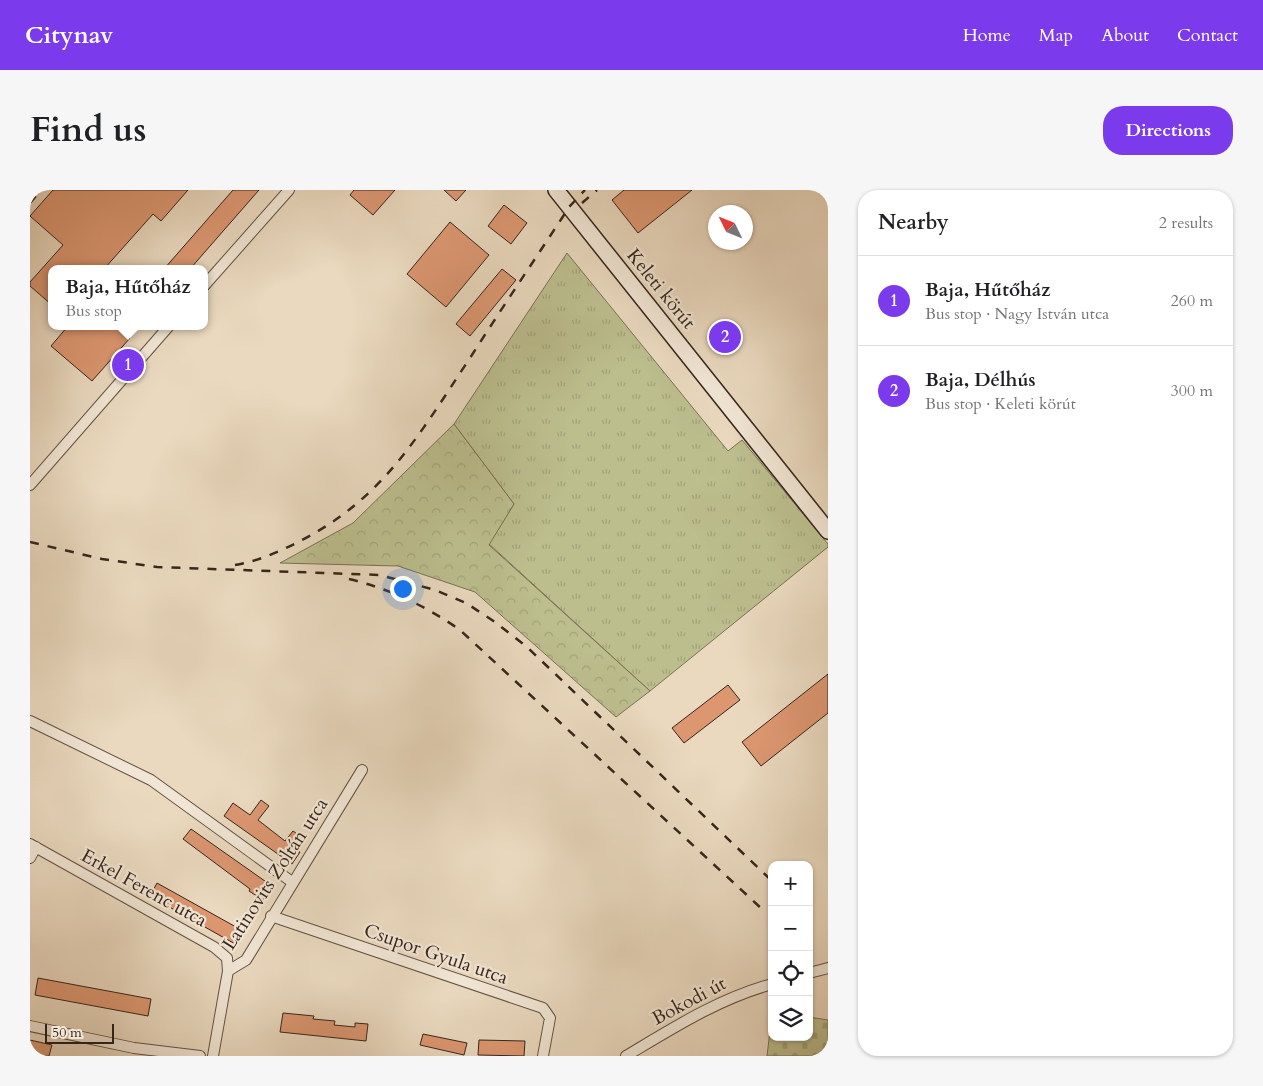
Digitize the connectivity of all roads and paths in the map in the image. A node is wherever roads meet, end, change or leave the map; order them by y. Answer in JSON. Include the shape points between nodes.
{"nodes":[{"id":1,"x":289,"y":190,"type":"edge"},
{"id":2,"x":556,"y":190,"type":"edge"},
{"id":3,"x":208,"y":281,"type":"edge"},
{"id":4,"x":166,"y":330,"type":"edge"},
{"id":5,"x":30,"y":485,"type":"edge"},
{"id":6,"x":828,"y":531,"type":"edge"},
{"id":7,"x":30,"y":721,"type":"edge"},
{"id":8,"x":362,"y":770,"type":"dead end"},
{"id":9,"x":33,"y":846,"type":"edge"},
{"id":10,"x":30,"y":858,"type":"edge"},
{"id":11,"x":292,"y":882,"type":"junction"},
{"id":12,"x":271,"y":916,"type":"junction"},
{"id":13,"x":828,"y":968,"type":"edge"},
{"id":14,"x":228,"y":971,"type":"junction"},
{"id":15,"x":813,"y":972,"type":"edge"},
{"id":16,"x":768,"y":985,"type":"edge"},
{"id":17,"x":30,"y":1026,"type":"edge"},
{"id":18,"x":133,"y":1052,"type":"edge"},
{"id":19,"x":200,"y":1056,"type":"edge"},
{"id":20,"x":214,"y":1056,"type":"edge"},
{"id":21,"x":544,"y":1056,"type":"edge"},
{"id":22,"x":626,"y":1056,"type":"edge"}],
"edges":[{"from":1,"to":3,"type":"street"},
{"from":2,"to":6,"type":"main road","name":"Keleti körút"},
{"from":4,"to":5,"type":"street"},
{"from":7,"to":11,"type":"street","via":[[151,780]]},
{"from":8,"to":11,"type":"street","name":"Latinovits Zoltán utca"},
{"from":9,"to":10,"type":"street"},
{"from":9,"to":14,"type":"street","name":"Erkel Ferenc utca","via":[[214,947],[227,958]]},
{"from":11,"to":12,"type":"street","name":"Latinovits Zoltán utca"},
{"from":12,"to":14,"type":"street","name":"Latinovits Zoltán utca","via":[[246,960]]},
{"from":12,"to":21,"type":"street","name":"Csupor Gyula utca","via":[[543,1008],[550,1018]]},
{"from":13,"to":15,"type":"street"},
{"from":14,"to":20,"type":"street","name":"Latinovits Zoltán utca"},
{"from":16,"to":22,"type":"street","name":"Bokodi út","via":[[701,1011]]},
{"from":17,"to":18,"type":"street"},
{"from":18,"to":19,"type":"street"}]}
